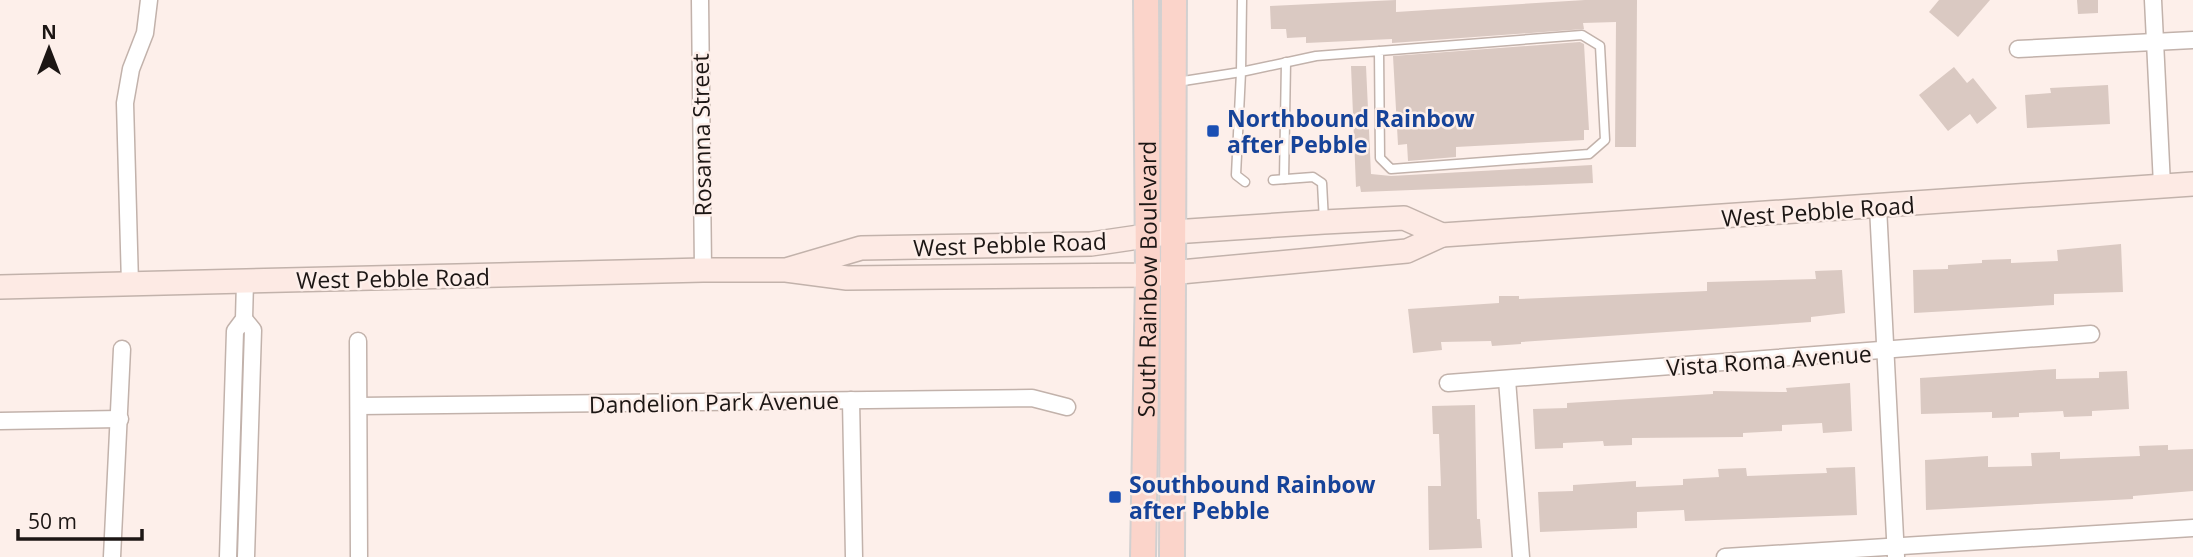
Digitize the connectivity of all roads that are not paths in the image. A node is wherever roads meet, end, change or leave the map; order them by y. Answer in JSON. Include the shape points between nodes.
{"nodes":[{"id":1,"x":149,"y":0,"type":"edge"},
{"id":2,"x":700,"y":0,"type":"edge"},
{"id":3,"x":1146,"y":0,"type":"edge"},
{"id":4,"x":1174,"y":0,"type":"edge"},
{"id":5,"x":1242,"y":0,"type":"edge"},
{"id":6,"x":2153,"y":0,"type":"edge"},
{"id":7,"x":2193,"y":40,"type":"edge"},
{"id":8,"x":2153,"y":43,"type":"junction"},
{"id":9,"x":2018,"y":49,"type":"dead end"},
{"id":10,"x":1379,"y":51,"type":"junction"},
{"id":11,"x":1286,"y":62,"type":"junction"},
{"id":12,"x":1241,"y":72,"type":"junction"},
{"id":13,"x":1173,"y":83,"type":"junction"},
{"id":14,"x":1285,"y":121,"type":"junction"},
{"id":15,"x":1274,"y":122,"type":"dead end"},
{"id":16,"x":1274,"y":148,"type":"dead end"},
{"id":17,"x":1285,"y":148,"type":"junction"},
{"id":18,"x":1284,"y":179,"type":"junction"},
{"id":19,"x":1273,"y":180,"type":"dead end"},
{"id":20,"x":1245,"y":181,"type":"dead end"},
{"id":21,"x":2162,"y":184,"type":"junction"},
{"id":22,"x":2193,"y":184,"type":"edge"},
{"id":23,"x":1878,"y":207,"type":"junction"},
{"id":24,"x":1324,"y":222,"type":"junction"},
{"id":25,"x":1173,"y":232,"type":"junction"},
{"id":26,"x":1442,"y":235,"type":"junction"},
{"id":27,"x":1147,"y":237,"type":"junction"},
{"id":28,"x":702,"y":270,"type":"junction"},
{"id":29,"x":786,"y":270,"type":"junction"},
{"id":30,"x":1173,"y":274,"type":"junction"},
{"id":31,"x":1147,"y":275,"type":"junction"},
{"id":32,"x":245,"y":281,"type":"junction"},
{"id":33,"x":130,"y":284,"type":"junction"},
{"id":34,"x":0,"y":287,"type":"edge"},
{"id":35,"x":244,"y":319,"type":"junction"},
{"id":36,"x":2091,"y":334,"type":"dead end"},
{"id":37,"x":358,"y":341,"type":"dead end"},
{"id":38,"x":122,"y":349,"type":"dead end"},
{"id":39,"x":1887,"y":351,"type":"junction"},
{"id":40,"x":1507,"y":380,"type":"junction"},
{"id":41,"x":1448,"y":383,"type":"dead end"},
{"id":42,"x":851,"y":400,"type":"junction"},
{"id":43,"x":359,"y":406,"type":"junction"},
{"id":44,"x":1067,"y":407,"type":"dead end"},
{"id":45,"x":120,"y":419,"type":"junction"},
{"id":46,"x":0,"y":421,"type":"edge"},
{"id":47,"x":2193,"y":528,"type":"edge"},
{"id":48,"x":1896,"y":552,"type":"edge"},
{"id":49,"x":112,"y":557,"type":"edge"},
{"id":50,"x":228,"y":557,"type":"edge"},
{"id":51,"x":246,"y":557,"type":"edge"},
{"id":52,"x":359,"y":557,"type":"edge"},
{"id":53,"x":854,"y":557,"type":"edge"},
{"id":54,"x":1143,"y":557,"type":"edge"},
{"id":55,"x":1172,"y":557,"type":"edge"},
{"id":56,"x":1521,"y":557,"type":"edge"},
{"id":57,"x":1725,"y":557,"type":"edge"}],
"edges":[{"from":1,"to":33,"type":"street","via":[[145,33],[131,69],[125,103]]},
{"from":2,"to":28,"type":"street","name":"Rosanna Street"},
{"from":3,"to":27,"type":"main road","name":"South Rainbow Boulevard"},
{"from":4,"to":13,"type":"main road","name":"South Rainbow Boulevard"},
{"from":5,"to":12,"type":"lane"},
{"from":6,"to":8,"type":"street"},
{"from":7,"to":8,"type":"street"},
{"from":8,"to":9,"type":"street"},
{"from":8,"to":21,"type":"street"},
{"from":10,"to":10,"type":"lane","via":[[1582,35],[1600,46],[1605,139],[1590,154],[1391,169],[1380,158]]},
{"from":10,"to":11,"type":"lane"},
{"from":11,"to":12,"type":"lane"},
{"from":11,"to":14,"type":"lane"},
{"from":12,"to":13,"type":"lane"},
{"from":12,"to":20,"type":"lane","via":[[1241,149],[1236,175]]},
{"from":13,"to":25,"type":"main road","name":"South Rainbow Boulevard"},
{"from":14,"to":15,"type":"lane"},
{"from":14,"to":17,"type":"lane"},
{"from":16,"to":17,"type":"lane"},
{"from":17,"to":18,"type":"lane"},
{"from":18,"to":19,"type":"lane"},
{"from":18,"to":24,"type":"lane","via":[[1313,177],[1322,183]]},
{"from":21,"to":22,"type":"street","name":"West Pebble Road"},
{"from":21,"to":23,"type":"street","name":"West Pebble Road"},
{"from":23,"to":26,"type":"street","name":"West Pebble Road"},
{"from":23,"to":39,"type":"street"},
{"from":24,"to":25,"type":"street","name":"West Pebble Road"},
{"from":24,"to":26,"type":"street","name":"West Pebble Road","via":[[1404,218]]},
{"from":25,"to":27,"type":"street","name":"West Pebble Road"},
{"from":25,"to":30,"type":"main road","name":"South Rainbow Boulevard"},
{"from":26,"to":30,"type":"street","name":"West Pebble Road","via":[[1407,251]]},
{"from":27,"to":29,"type":"street","name":"West Pebble Road","via":[[1091,244],[861,248]]},
{"from":27,"to":31,"type":"main road","name":"South Rainbow Boulevard"},
{"from":28,"to":29,"type":"street","name":"West Pebble Road"},
{"from":28,"to":32,"type":"street","name":"West Pebble Road"},
{"from":29,"to":31,"type":"street","name":"West Pebble Road","via":[[847,278]]},
{"from":30,"to":31,"type":"street","name":"West Pebble Road"},
{"from":30,"to":55,"type":"main road","name":"South Rainbow Boulevard"},
{"from":31,"to":54,"type":"main road","name":"South Rainbow Boulevard"},
{"from":32,"to":33,"type":"street","name":"West Pebble Road"},
{"from":32,"to":35,"type":"street"},
{"from":33,"to":34,"type":"street","name":"West Pebble Road"},
{"from":35,"to":50,"type":"street","via":[[235,331]]},
{"from":35,"to":51,"type":"street","via":[[253,330]]},
{"from":36,"to":39,"type":"street","name":"Vista Roma Avenue"},
{"from":37,"to":43,"type":"street"},
{"from":38,"to":45,"type":"street"},
{"from":39,"to":40,"type":"street","name":"Vista Roma Avenue"},
{"from":39,"to":48,"type":"street"},
{"from":40,"to":41,"type":"street","name":"Vista Roma Avenue"},
{"from":40,"to":56,"type":"street"},
{"from":42,"to":43,"type":"street","name":"Dandelion Park Avenue"},
{"from":42,"to":44,"type":"street","name":"Dandelion Park Avenue","via":[[1032,398]]},
{"from":42,"to":53,"type":"street"},
{"from":43,"to":52,"type":"street"},
{"from":45,"to":46,"type":"street"},
{"from":45,"to":49,"type":"street"},
{"from":47,"to":48,"type":"street"},
{"from":48,"to":57,"type":"street"}]}
